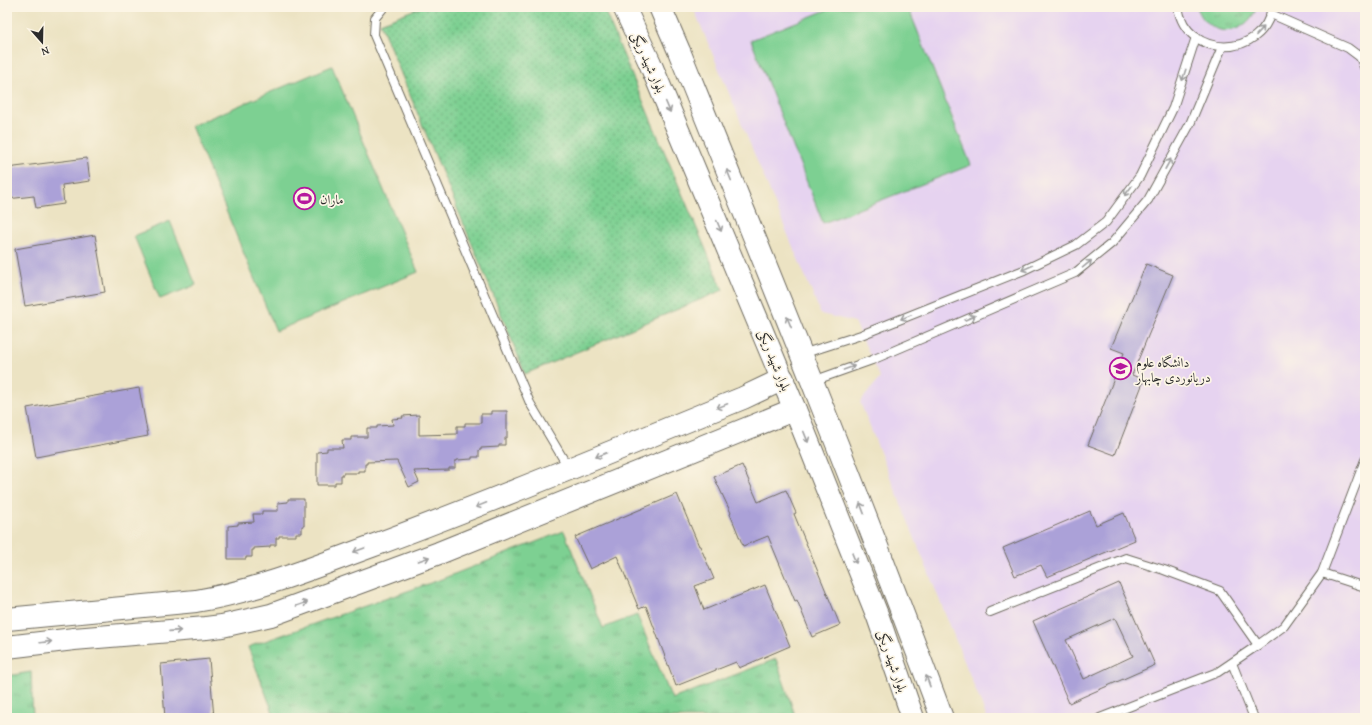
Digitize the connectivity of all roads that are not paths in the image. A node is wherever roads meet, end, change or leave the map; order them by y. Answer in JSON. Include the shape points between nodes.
{"nodes":[{"id":1,"x":384,"y":7,"type":"edge"},
{"id":2,"x":624,"y":7,"type":"edge"},
{"id":3,"x":660,"y":7,"type":"edge"},
{"id":4,"x":1178,"y":7,"type":"edge"},
{"id":5,"x":1271,"y":11,"type":"edge"},
{"id":6,"x":1196,"y":38,"type":"junction"},
{"id":7,"x":1222,"y":47,"type":"junction"},
{"id":8,"x":1363,"y":54,"type":"edge"},
{"id":9,"x":1365,"y":69,"type":"edge"},
{"id":10,"x":802,"y":354,"type":"junction"},
{"id":11,"x":783,"y":379,"type":"junction"},
{"id":12,"x":813,"y":381,"type":"junction"},
{"id":13,"x":743,"y":398,"type":"junction"},
{"id":14,"x":795,"y":410,"type":"junction"},
{"id":15,"x":754,"y":425,"type":"junction"},
{"id":16,"x":1365,"y":460,"type":"edge"},
{"id":17,"x":569,"y":468,"type":"junction"},
{"id":18,"x":1322,"y":573,"type":"junction"},
{"id":19,"x":262,"y":586,"type":"junction"},
{"id":20,"x":1365,"y":587,"type":"edge"},
{"id":21,"x":990,"y":612,"type":"dead end"},
{"id":22,"x":271,"y":615,"type":"junction"},
{"id":23,"x":7,"y":619,"type":"edge"},
{"id":24,"x":1258,"y":645,"type":"junction"},
{"id":25,"x":7,"y":647,"type":"edge"},
{"id":26,"x":1232,"y":663,"type":"junction"},
{"id":27,"x":913,"y":718,"type":"edge"},
{"id":28,"x":942,"y":718,"type":"edge"},
{"id":29,"x":1100,"y":718,"type":"edge"},
{"id":30,"x":1254,"y":718,"type":"edge"}],
"edges":[{"from":1,"to":17,"type":"lane","via":[[375,18],[374,35],[530,403]]},
{"from":2,"to":11,"type":"main road","name":"بلوار شهید ریگی","one_way":true,"via":[[650,62]]},
{"from":10,"to":3,"type":"main road","name":"بلوار شهید ریگی","one_way":true},
{"from":4,"to":6,"type":"lane","via":[[1186,27]]},
{"from":7,"to":5,"type":"lane","one_way":true,"via":[[1238,46],[1252,39],[1263,28]]},
{"from":5,"to":8,"type":"lane"},
{"from":6,"to":7,"type":"lane"},
{"from":6,"to":10,"type":"lane","one_way":true,"via":[[1172,108],[1140,176],[1106,222],[1076,245],[1024,270],[861,335]]},
{"from":12,"to":7,"type":"lane","one_way":true,"via":[[872,360],[1081,269],[1112,242],[1148,200],[1190,124]]},
{"from":8,"to":9,"type":"lane"},
{"from":10,"to":12,"type":"main road","name":"بلوار شهید ریگی"},
{"from":11,"to":13,"type":"main road"},
{"from":11,"to":14,"type":"main road","name":"بلوار شهید ریگی"},
{"from":28,"to":12,"type":"main road","name":"بلوار شهید ریگی","one_way":true},
{"from":13,"to":15,"type":"main road"},
{"from":13,"to":17,"type":"main road","one_way":true},
{"from":14,"to":15,"type":"main road"},
{"from":14,"to":27,"type":"main road","name":"بلوار شهید ریگی","one_way":true,"via":[[878,617]]},
{"from":22,"to":15,"type":"main road","one_way":true,"via":[[439,553]]},
{"from":16,"to":18,"type":"lane"},
{"from":17,"to":19,"type":"main road","one_way":true,"via":[[450,517]]},
{"from":18,"to":20,"type":"lane"},
{"from":18,"to":24,"type":"lane","via":[[1284,626]]},
{"from":19,"to":22,"type":"main road"},
{"from":19,"to":23,"type":"main road","via":[[224,597],[196,601]]},
{"from":21,"to":24,"type":"lane","via":[[1126,558],[1220,591]]},
{"from":25,"to":22,"type":"main road","one_way":true,"via":[[206,628]]},
{"from":24,"to":26,"type":"lane"},
{"from":26,"to":29,"type":"lane","via":[[1218,672]]},
{"from":26,"to":30,"type":"lane"}]}
